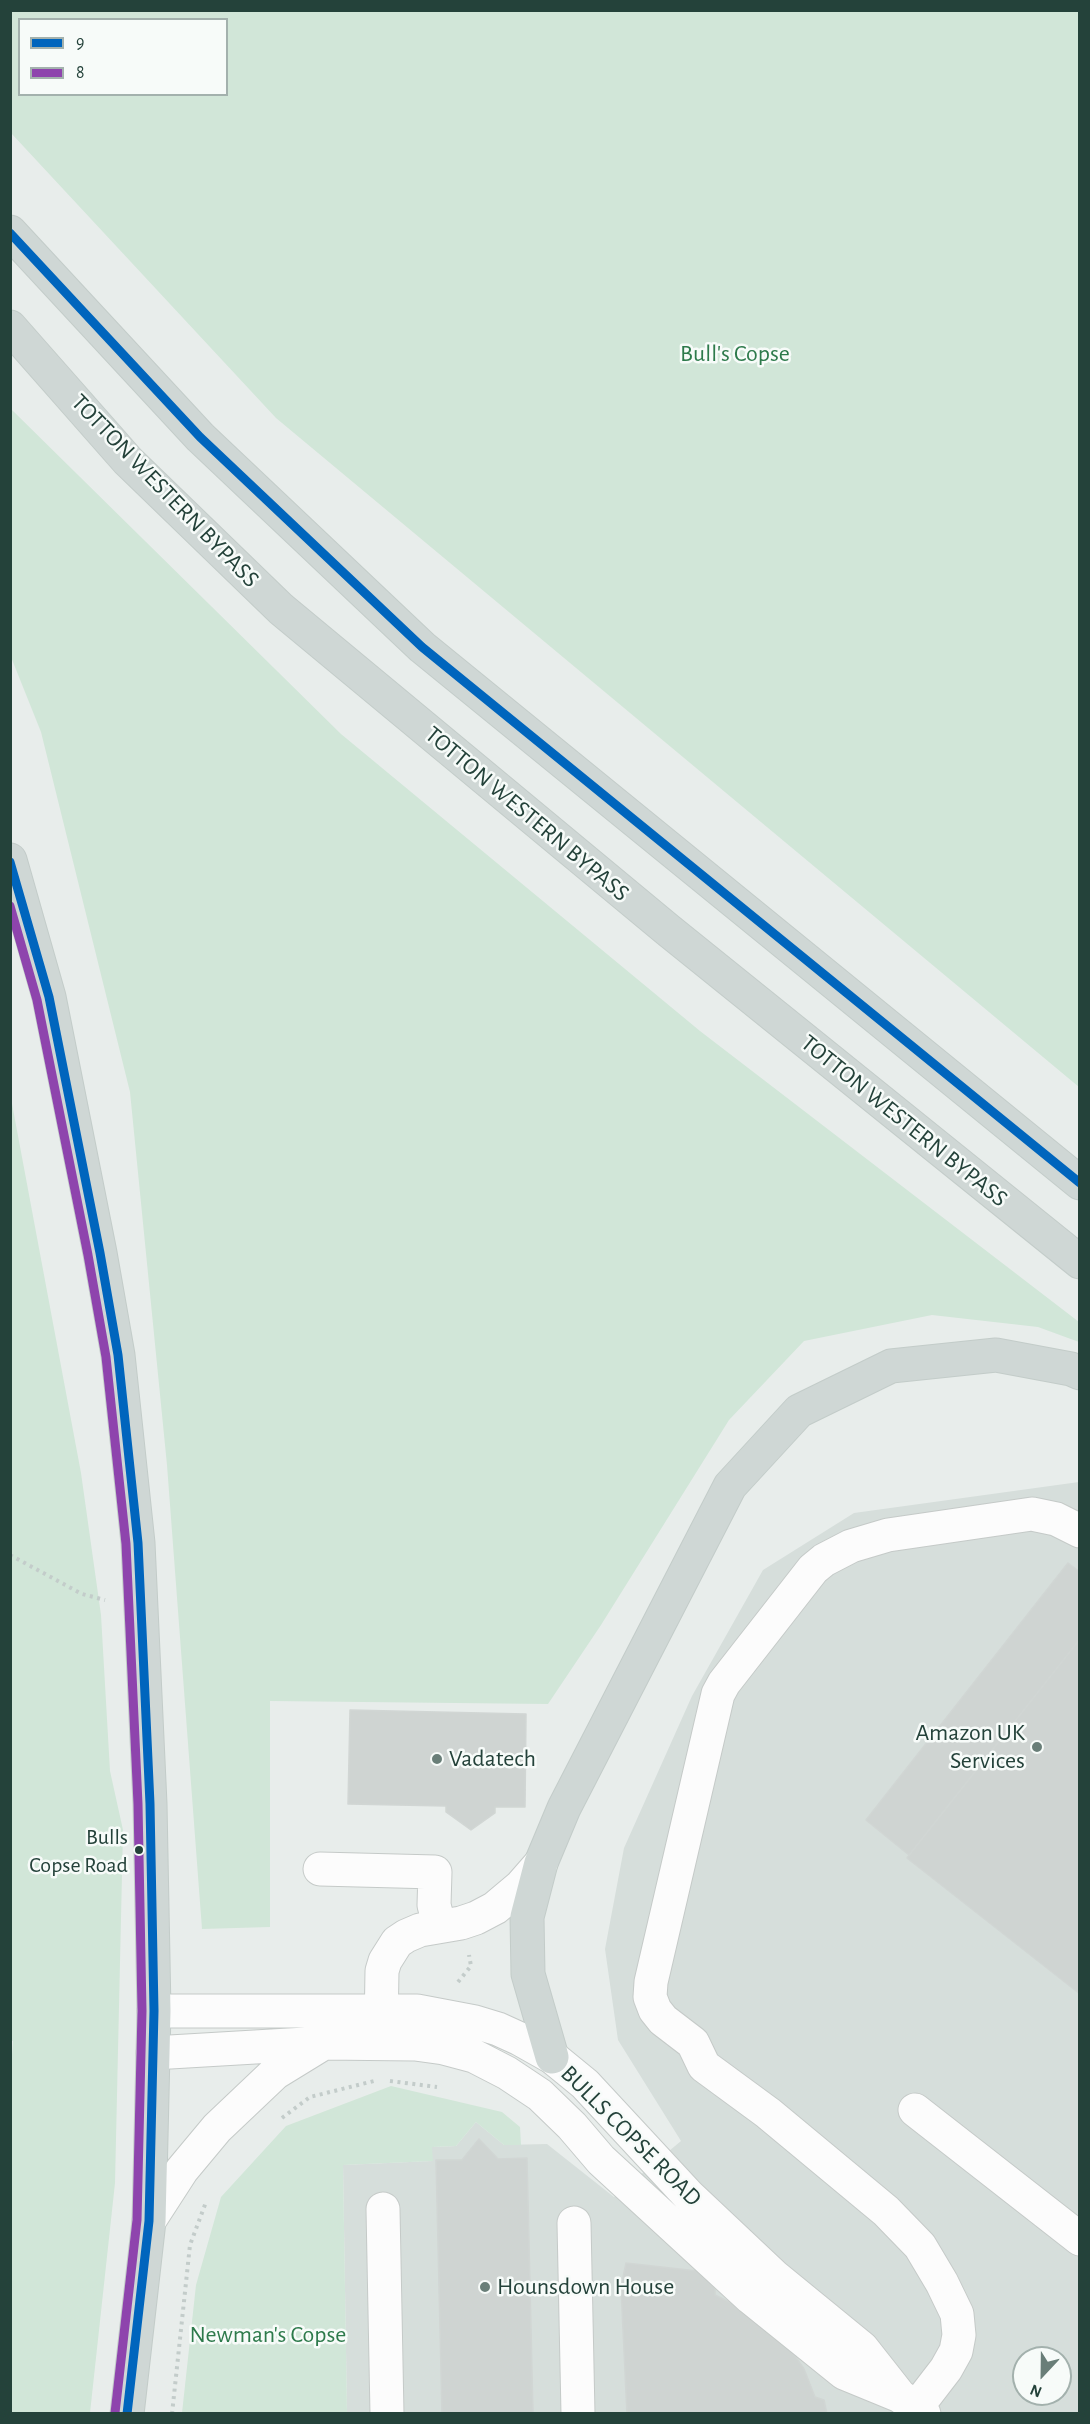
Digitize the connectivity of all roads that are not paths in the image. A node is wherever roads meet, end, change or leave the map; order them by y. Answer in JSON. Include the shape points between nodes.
{"nodes":[{"id":1,"x":10,"y":232,"type":"edge"},
{"id":2,"x":10,"y":327,"type":"edge"},
{"id":3,"x":10,"y":860,"type":"edge"},
{"id":4,"x":1080,"y":1183,"type":"edge"},
{"id":5,"x":1080,"y":1262,"type":"edge"},
{"id":6,"x":1080,"y":1373,"type":"edge"},
{"id":7,"x":1080,"y":1531,"type":"edge"},
{"id":8,"x":541,"y":1863,"type":"junction"},
{"id":9,"x":320,"y":1869,"type":"dead end"},
{"id":10,"x":439,"y":1925,"type":"junction"},
{"id":11,"x":381,"y":2010,"type":"junction"},
{"id":12,"x":154,"y":2011,"type":"junction"},
{"id":13,"x":323,"y":2043,"type":"junction"},
{"id":14,"x":381,"y":2044,"type":"junction"},
{"id":15,"x":153,"y":2053,"type":"junction"},
{"id":16,"x":552,"y":2057,"type":"junction"},
{"id":17,"x":915,"y":2110,"type":"dead end"},
{"id":18,"x":383,"y":2209,"type":"dead end"},
{"id":19,"x":149,"y":2221,"type":"junction"},
{"id":20,"x":574,"y":2223,"type":"dead end"},
{"id":21,"x":1080,"y":2239,"type":"edge"},
{"id":22,"x":913,"y":2406,"type":"edge"},
{"id":23,"x":128,"y":2414,"type":"edge"},
{"id":24,"x":387,"y":2414,"type":"edge"},
{"id":25,"x":578,"y":2414,"type":"edge"}],
"edges":[{"from":1,"to":4,"type":"main road","via":[[200,437],[422,647]]},
{"from":2,"to":5,"type":"main road","name":"TOTTON WESTERN BYPASS","via":[[128,461],[281,609],[668,930]]},
{"from":3,"to":12,"type":"main road","via":[[49,997],[118,1355],[138,1543],[150,1804]]},
{"from":6,"to":8,"type":"main road","via":[[996,1355],[891,1366],[799,1411],[730,1486],[570,1798]]},
{"from":7,"to":22,"type":"street","via":[[1056,1519],[1032,1514],[888,1535],[851,1546],[813,1569],[718,1694],[651,1982],[654,2010],[693,2043],[704,2066],[768,2113],[886,2211],[920,2246],[957,2314],[959,2335],[946,2369]]},
{"from":8,"to":10,"type":"street","via":[[495,1908],[476,1918]]},
{"from":8,"to":16,"type":"main road","via":[[527,1917],[528,1974]]},
{"from":9,"to":10,"type":"street","via":[[435,1872],[434,1905]]},
{"from":10,"to":11,"type":"street","via":[[406,1936],[390,1952],[382,1971]]},
{"from":11,"to":12,"type":"street","name":"BULLS COPSE ROAD"},
{"from":11,"to":14,"type":"street"},
{"from":11,"to":16,"type":"street","name":"BULLS COPSE ROAD","via":[[417,2011],[475,2022],[498,2029]]},
{"from":12,"to":15,"type":"main road"},
{"from":13,"to":14,"type":"street","name":"BULLS COPSE ROAD"},
{"from":13,"to":15,"type":"street","name":"BULLS COPSE ROAD"},
{"from":13,"to":19,"type":"street","via":[[275,2073],[217,2128],[182,2170]]},
{"from":14,"to":22,"type":"street","name":"BULLS COPSE ROAD","via":[[415,2044],[474,2056],[540,2095],[602,2160],[751,2298],[844,2373]]},
{"from":15,"to":19,"type":"main road"},
{"from":16,"to":22,"type":"street","name":"BULLS COPSE ROAD","via":[[585,2084],[688,2195],[757,2260],[862,2348]]},
{"from":17,"to":21,"type":"street"},
{"from":18,"to":24,"type":"street"},
{"from":19,"to":23,"type":"main road"},
{"from":20,"to":25,"type":"street"}]}
